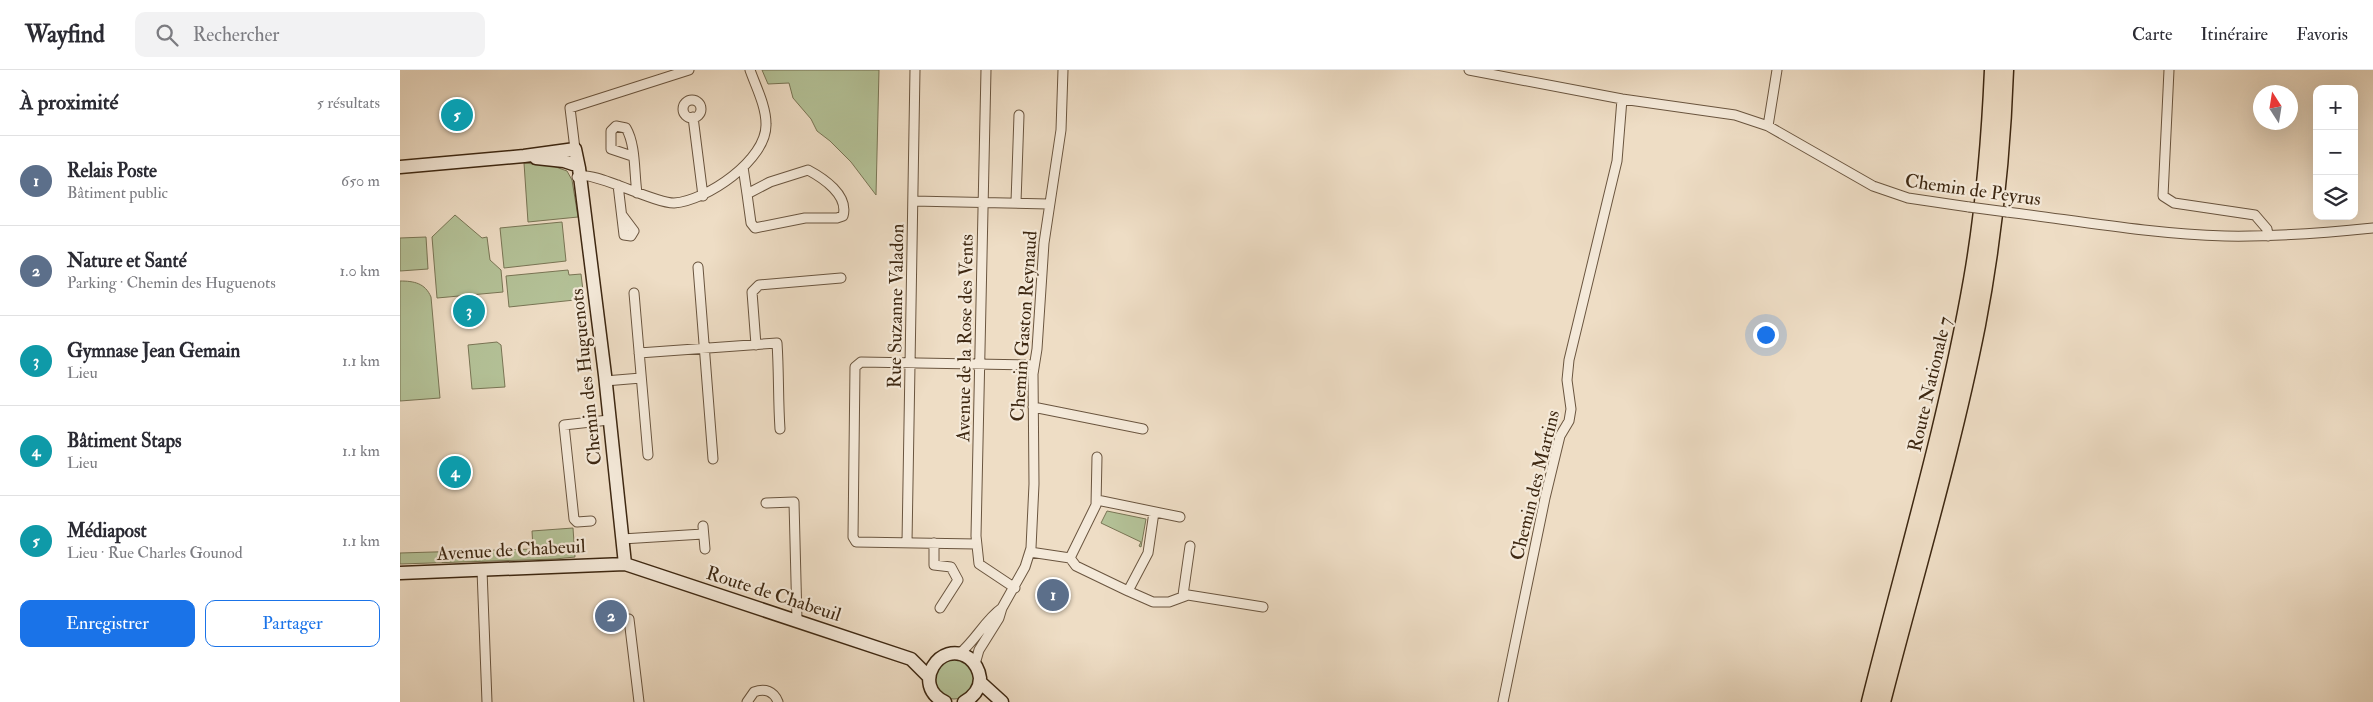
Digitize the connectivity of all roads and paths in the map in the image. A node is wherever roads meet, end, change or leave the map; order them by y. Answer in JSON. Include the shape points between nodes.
{"nodes":[{"id":1,"x":689,"y":70,"type":"edge"},
{"id":2,"x":750,"y":70,"type":"edge"},
{"id":3,"x":915,"y":70,"type":"edge"},
{"id":4,"x":986,"y":70,"type":"edge"},
{"id":5,"x":1063,"y":70,"type":"edge"},
{"id":6,"x":1469,"y":70,"type":"edge"},
{"id":7,"x":1777,"y":70,"type":"edge"},
{"id":8,"x":1992,"y":70,"type":"edge"},
{"id":9,"x":2005,"y":70,"type":"edge"},
{"id":10,"x":2169,"y":70,"type":"edge"},
{"id":11,"x":1622,"y":99,"type":"junction"},
{"id":12,"x":1019,"y":114,"type":"dead end"},
{"id":13,"x":693,"y":117,"type":"dead end"},
{"id":14,"x":1768,"y":126,"type":"junction"},
{"id":15,"x":632,"y":156,"type":"dead end"},
{"id":16,"x":575,"y":166,"type":"junction"},
{"id":17,"x":400,"y":167,"type":"edge"},
{"id":18,"x":743,"y":167,"type":"junction"},
{"id":19,"x":618,"y":185,"type":"junction"},
{"id":20,"x":636,"y":193,"type":"junction"},
{"id":21,"x":747,"y":194,"type":"junction"},
{"id":22,"x":703,"y":196,"type":"junction"},
{"id":23,"x":913,"y":201,"type":"junction"},
{"id":24,"x":983,"y":201,"type":"junction"},
{"id":25,"x":1016,"y":202,"type":"junction"},
{"id":26,"x":1048,"y":204,"type":"junction"},
{"id":27,"x":622,"y":215,"type":"dead end"},
{"id":28,"x":2373,"y":228,"type":"edge"},
{"id":29,"x":2268,"y":236,"type":"junction"},
{"id":30,"x":698,"y":267,"type":"dead end"},
{"id":31,"x":840,"y":278,"type":"dead end"},
{"id":32,"x":634,"y":294,"type":"dead end"},
{"id":33,"x":756,"y":345,"type":"junction"},
{"id":34,"x":704,"y":348,"type":"junction"},
{"id":35,"x":639,"y":353,"type":"junction"},
{"id":36,"x":910,"y":363,"type":"junction"},
{"id":37,"x":978,"y":365,"type":"junction"},
{"id":38,"x":1034,"y":365,"type":"junction"},
{"id":39,"x":641,"y":378,"type":"junction"},
{"id":40,"x":605,"y":381,"type":"junction"},
{"id":41,"x":1033,"y":407,"type":"junction"},
{"id":42,"x":609,"y":420,"type":"junction"},
{"id":43,"x":780,"y":429,"type":"dead end"},
{"id":44,"x":1143,"y":429,"type":"dead end"},
{"id":45,"x":648,"y":455,"type":"dead end"},
{"id":46,"x":1097,"y":457,"type":"dead end"},
{"id":47,"x":713,"y":459,"type":"dead end"},
{"id":48,"x":1097,"y":500,"type":"junction"},
{"id":49,"x":766,"y":502,"type":"dead end"},
{"id":50,"x":1154,"y":512,"type":"junction"},
{"id":51,"x":1180,"y":517,"type":"dead end"},
{"id":52,"x":591,"y":521,"type":"dead end"},
{"id":53,"x":622,"y":539,"type":"junction"},
{"id":54,"x":907,"y":542,"type":"junction"},
{"id":55,"x":934,"y":543,"type":"junction"},
{"id":56,"x":976,"y":544,"type":"junction"},
{"id":57,"x":1190,"y":546,"type":"dead end"},
{"id":58,"x":705,"y":549,"type":"dead end"},
{"id":59,"x":1030,"y":552,"type":"junction"},
{"id":60,"x":1070,"y":558,"type":"junction"},
{"id":61,"x":624,"y":564,"type":"junction"},
{"id":62,"x":924,"y":565,"type":"dead end"},
{"id":63,"x":934,"y":565,"type":"junction"},
{"id":64,"x":482,"y":570,"type":"junction"},
{"id":65,"x":400,"y":572,"type":"edge"},
{"id":66,"x":1014,"y":588,"type":"junction"},
{"id":67,"x":1128,"y":591,"type":"junction"},
{"id":68,"x":1183,"y":595,"type":"junction"},
{"id":69,"x":1262,"y":607,"type":"dead end"},
{"id":70,"x":940,"y":608,"type":"dead end"},
{"id":71,"x":1002,"y":608,"type":"junction"},
{"id":72,"x":629,"y":619,"type":"dead end"},
{"id":73,"x":797,"y":620,"type":"junction"},
{"id":74,"x":959,"y":654,"type":"junction"},
{"id":75,"x":911,"y":659,"type":"junction"},
{"id":76,"x":938,"y":660,"type":"junction"},
{"id":77,"x":975,"y":664,"type":"junction"},
{"id":78,"x":929,"y":677,"type":"junction"},
{"id":79,"x":980,"y":682,"type":"junction"},
{"id":80,"x":1884,"y":698,"type":"edge"},
{"id":81,"x":968,"y":699,"type":"edge"},
{"id":82,"x":487,"y":702,"type":"edge"},
{"id":83,"x":639,"y":702,"type":"edge"},
{"id":84,"x":747,"y":702,"type":"edge"},
{"id":85,"x":778,"y":702,"type":"edge"},
{"id":86,"x":945,"y":702,"type":"edge"},
{"id":87,"x":1001,"y":702,"type":"edge"},
{"id":88,"x":1503,"y":702,"type":"edge"},
{"id":89,"x":1870,"y":702,"type":"edge"}],
"edges":[{"from":1,"to":16,"type":"street","name":"Chemin des Huguenots","via":[[570,108]]},
{"from":2,"to":18,"type":"street","via":[[766,125],[759,150]]},
{"from":3,"to":23,"type":"street","name":"Rue Suzanne Valadon"},
{"from":4,"to":24,"type":"street","name":"Avenue de la Rose des Vents"},
{"from":5,"to":26,"type":"street","name":"Chemin Gaston Reynaud","via":[[1061,130]]},
{"from":6,"to":11,"type":"street","name":"Chemin de Peyrus"},
{"from":7,"to":14,"type":"street"},
{"from":8,"to":89,"type":"highway","name":"Route Nationale 7","via":[[1990,133],[1966,315]]},
{"from":9,"to":80,"type":"highway","name":"Route Nationale 7","via":[[1998,185],[1976,326]]},
{"from":10,"to":29,"type":"street","via":[[2162,196],[2174,203],[2255,215],[2267,229]]},
{"from":11,"to":14,"type":"street","name":"Chemin de Peyrus","via":[[1735,114]]},
{"from":11,"to":88,"type":"street","name":"Chemin des Martins","via":[[1617,161],[1569,360],[1567,380],[1571,410],[1560,436],[1545,498]]},
{"from":12,"to":25,"type":"street"},
{"from":13,"to":22,"type":"street"},
{"from":14,"to":29,"type":"street","name":"Chemin de Peyrus","bridge":true,"via":[[1872,186],[1908,198],[2168,232]]},
{"from":15,"to":20,"type":"street"},
{"from":16,"to":17,"type":"main road","via":[[524,156]]},
{"from":16,"to":19,"type":"street","via":[[591,180],[607,180]]},
{"from":16,"to":40,"type":"main road","name":"Chemin des Huguenots"},
{"from":18,"to":21,"type":"street"},
{"from":18,"to":22,"type":"street"},
{"from":19,"to":20,"type":"street"},
{"from":19,"to":27,"type":"street"},
{"from":20,"to":22,"type":"street","via":[[674,202]]},
{"from":21,"to":21,"type":"street","via":[[751,223],[756,228],[805,218],[836,218],[843,216],[845,210],[827,180],[808,170],[770,182]]},
{"from":23,"to":24,"type":"street"},
{"from":23,"to":36,"type":"street","name":"Rue Suzanne Valadon"},
{"from":24,"to":25,"type":"street"},
{"from":24,"to":37,"type":"street","name":"Avenue de la Rose des Vents","via":[[981,358]]},
{"from":25,"to":26,"type":"street"},
{"from":26,"to":38,"type":"street","name":"Chemin Gaston Reynaud"},
{"from":28,"to":29,"type":"street","name":"Chemin de Peyrus"},
{"from":30,"to":34,"type":"street"},
{"from":31,"to":33,"type":"street","via":[[759,285],[752,292]]},
{"from":32,"to":35,"type":"street"},
{"from":33,"to":34,"type":"street"},
{"from":33,"to":43,"type":"street","via":[[777,343]]},
{"from":34,"to":35,"type":"street"},
{"from":34,"to":47,"type":"street"},
{"from":35,"to":39,"type":"street"},
{"from":36,"to":37,"type":"street"},
{"from":36,"to":54,"type":"street","name":"Rue Suzanne Valadon"},
{"from":36,"to":54,"type":"street","via":[[860,362],[855,367],[853,537],[856,542]]},
{"from":37,"to":38,"type":"street"},
{"from":37,"to":56,"type":"street","name":"Avenue de la Rose des Vents"},
{"from":38,"to":41,"type":"street","name":"Chemin Gaston Reynaud"},
{"from":39,"to":40,"type":"street"},
{"from":39,"to":45,"type":"street"},
{"from":40,"to":42,"type":"main road","name":"Chemin des Huguenots"},
{"from":41,"to":44,"type":"street"},
{"from":41,"to":59,"type":"street","name":"Chemin Gaston Reynaud","via":[[1034,484]]},
{"from":42,"to":52,"type":"street","via":[[564,426],[574,519],[577,522]]},
{"from":42,"to":53,"type":"main road","name":"Chemin des Huguenots"},
{"from":46,"to":48,"type":"street"},
{"from":48,"to":50,"type":"street"},
{"from":48,"to":60,"type":"street"},
{"from":49,"to":73,"type":"street","via":[[794,502]]},
{"from":50,"to":51,"type":"street"},
{"from":50,"to":67,"type":"street","via":[[1148,553]]},
{"from":53,"to":58,"type":"street","via":[[703,530]]},
{"from":53,"to":61,"type":"main road","name":"Chemin des Huguenots"},
{"from":54,"to":55,"type":"street"},
{"from":55,"to":56,"type":"street"},
{"from":55,"to":63,"type":"street"},
{"from":56,"to":66,"type":"street","name":"Avenue de la Rose des Vents","via":[[981,567]]},
{"from":57,"to":68,"type":"street"},
{"from":59,"to":60,"type":"street"},
{"from":59,"to":66,"type":"street","name":"Chemin Gaston Reynaud"},
{"from":60,"to":67,"type":"street","via":[[1076,566]]},
{"from":61,"to":64,"type":"main road","name":"Avenue de Chabeuil"},
{"from":61,"to":73,"type":"main road","name":"Route de Chabeuil"},
{"from":62,"to":63,"type":"street"},
{"from":63,"to":70,"type":"street","via":[[951,567],[958,580]]},
{"from":64,"to":65,"type":"main road","name":"Avenue de Chabeuil"},
{"from":64,"to":82,"type":"street"},
{"from":66,"to":71,"type":"street","name":"Chemin Gaston Reynaud"},
{"from":67,"to":68,"type":"street","via":[[1153,602],[1169,602]]},
{"from":68,"to":69,"type":"street"},
{"from":71,"to":74,"type":"street","name":"Chemin Gaston Reynaud"},
{"from":71,"to":77,"type":"street","name":"Chemin Gaston Reynaud"},
{"from":72,"to":83,"type":"street"},
{"from":73,"to":75,"type":"main road","name":"Route de Chabeuil"},
{"from":74,"to":76,"type":"main road","name":"Route de Chabeuil"},
{"from":74,"to":77,"type":"main road"},
{"from":75,"to":76,"type":"main road","name":"Route de Chabeuil"},
{"from":75,"to":78,"type":"main road","name":"Route de Chabeuil"},
{"from":76,"to":78,"type":"main road"},
{"from":77,"to":79,"type":"main road"},
{"from":78,"to":86,"type":"main road","name":"Route de Chabeuil","via":[[934,694]]},
{"from":79,"to":81,"type":"main road"},
{"from":79,"to":87,"type":"main road"},
{"from":81,"to":87,"type":"main road"},
{"from":84,"to":85,"type":"street","via":[[754,692],[764,690],[774,695]]}]}
